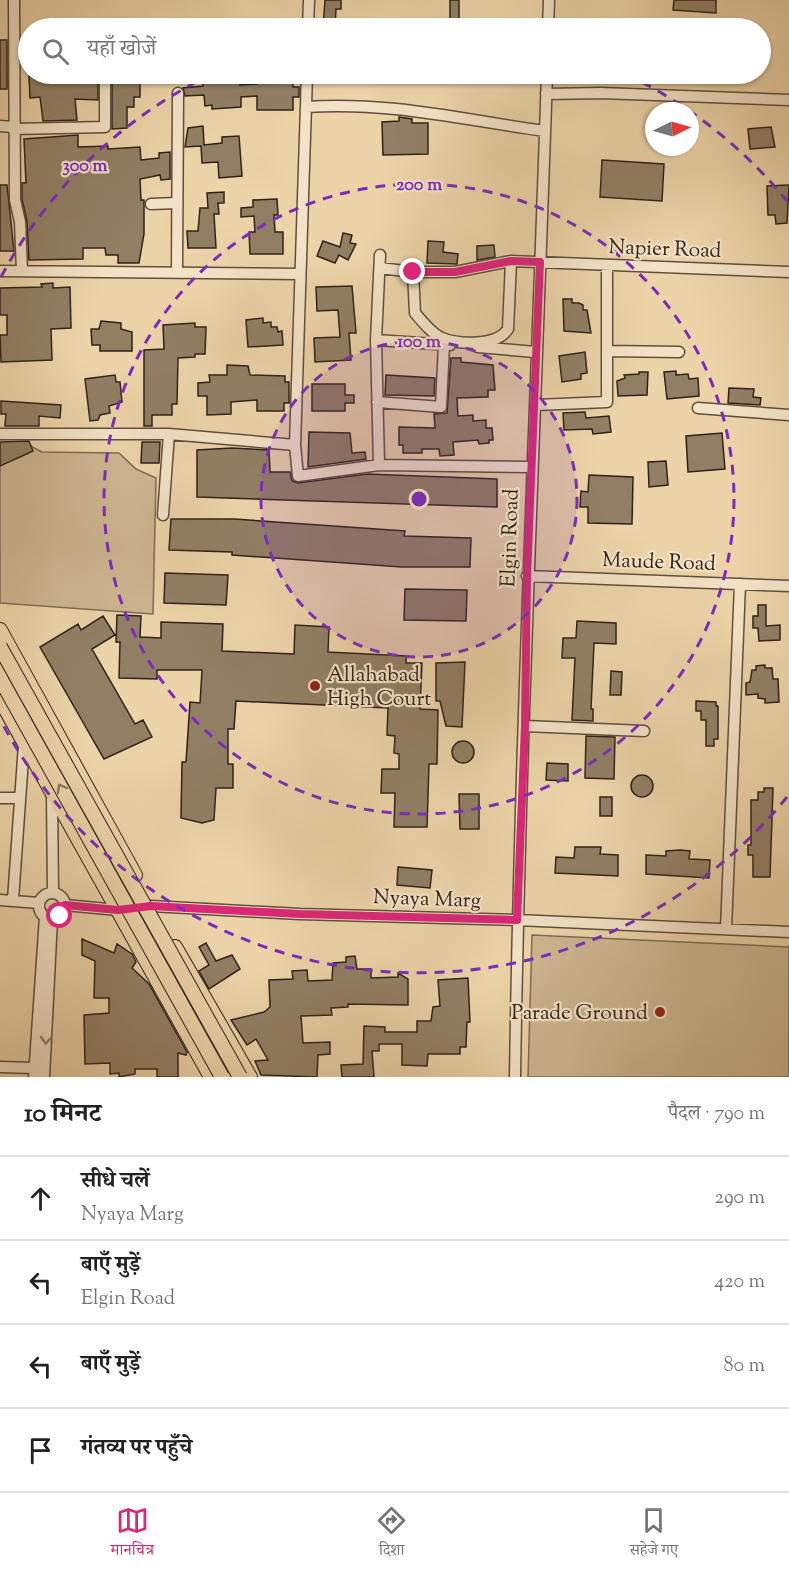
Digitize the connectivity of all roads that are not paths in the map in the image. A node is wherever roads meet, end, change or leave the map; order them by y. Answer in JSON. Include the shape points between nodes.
{"nodes":[{"id":1,"x":14,"y":0,"type":"edge"},
{"id":2,"x":309,"y":0,"type":"edge"},
{"id":3,"x":549,"y":0,"type":"edge"},
{"id":4,"x":308,"y":18,"type":"edge"},
{"id":5,"x":548,"y":18,"type":"edge"},
{"id":6,"x":105,"y":84,"type":"edge"},
{"id":7,"x":307,"y":84,"type":"edge"},
{"id":8,"x":546,"y":84,"type":"edge"},
{"id":9,"x":178,"y":93,"type":"dead end"},
{"id":10,"x":546,"y":94,"type":"junction"},
{"id":11,"x":789,"y":100,"type":"edge"},
{"id":12,"x":306,"y":107,"type":"junction"},
{"id":13,"x":0,"y":126,"type":"edge"},
{"id":14,"x":14,"y":128,"type":"junction"},
{"id":15,"x":545,"y":131,"type":"junction"},
{"id":16,"x":177,"y":203,"type":"junction"},
{"id":17,"x":151,"y":204,"type":"dead end"},
{"id":18,"x":380,"y":255,"type":"dead end"},
{"id":19,"x":511,"y":261,"type":"junction"},
{"id":20,"x":540,"y":262,"type":"junction"},
{"id":21,"x":607,"y":265,"type":"junction"},
{"id":22,"x":380,"y":268,"type":"junction"},
{"id":23,"x":0,"y":271,"type":"edge"},
{"id":24,"x":22,"y":271,"type":"junction"},
{"id":25,"x":177,"y":272,"type":"junction"},
{"id":26,"x":413,"y":272,"type":"junction"},
{"id":27,"x":789,"y":272,"type":"edge"},
{"id":28,"x":300,"y":274,"type":"junction"},
{"id":29,"x":376,"y":340,"type":"junction"},
{"id":30,"x":444,"y":344,"type":"junction"},
{"id":31,"x":607,"y":351,"type":"junction"},
{"id":32,"x":535,"y":352,"type":"junction"},
{"id":33,"x":679,"y":352,"type":"dead end"},
{"id":34,"x":377,"y":402,"type":"junction"},
{"id":35,"x":536,"y":405,"type":"junction"},
{"id":36,"x":699,"y":408,"type":"dead end"},
{"id":37,"x":789,"y":415,"type":"edge"},
{"id":38,"x":0,"y":434,"type":"edge"},
{"id":39,"x":169,"y":434,"type":"junction"},
{"id":40,"x":295,"y":445,"type":"junction"},
{"id":41,"x":379,"y":465,"type":"junction"},
{"id":42,"x":531,"y":467,"type":"junction"},
{"id":43,"x":163,"y":516,"type":"dead end"},
{"id":44,"x":527,"y":576,"type":"junction"},
{"id":45,"x":740,"y":584,"type":"junction"},
{"id":46,"x":789,"y":586,"type":"edge"},
{"id":47,"x":0,"y":630,"type":"edge"},
{"id":48,"x":0,"y":647,"type":"edge"},
{"id":49,"x":0,"y":678,"type":"edge"},
{"id":50,"x":0,"y":700,"type":"edge"},
{"id":51,"x":525,"y":726,"type":"junction"},
{"id":52,"x":644,"y":731,"type":"dead end"},
{"id":53,"x":24,"y":744,"type":"junction"},
{"id":54,"x":52,"y":796,"type":"junction"},
{"id":55,"x":0,"y":798,"type":"edge"},
{"id":56,"x":20,"y":798,"type":"junction"},
{"id":57,"x":53,"y":893,"type":"junction"},
{"id":58,"x":0,"y":900,"type":"edge"},
{"id":59,"x":13,"y":900,"type":"junction"},
{"id":60,"x":39,"y":903,"type":"junction"},
{"id":61,"x":65,"y":905,"type":"junction"},
{"id":62,"x":151,"y":906,"type":"junction"},
{"id":63,"x":118,"y":910,"type":"junction"},
{"id":64,"x":49,"y":918,"type":"junction"},
{"id":65,"x":517,"y":920,"type":"junction"},
{"id":66,"x":726,"y":929,"type":"junction"},
{"id":67,"x":789,"y":932,"type":"edge"},
{"id":68,"x":0,"y":1067,"type":"edge"},
{"id":69,"x":34,"y":1073,"type":"edge"},
{"id":70,"x":44,"y":1077,"type":"edge"},
{"id":71,"x":211,"y":1077,"type":"edge"},
{"id":72,"x":222,"y":1077,"type":"edge"},
{"id":73,"x":240,"y":1077,"type":"edge"},
{"id":74,"x":250,"y":1077,"type":"edge"},
{"id":75,"x":515,"y":1077,"type":"edge"}],
"edges":[{"from":1,"to":14,"type":"street"},
{"from":2,"to":4,"type":"street"},
{"from":3,"to":5,"type":"street"},
{"from":6,"to":14,"type":"street","via":[[105,127]]},
{"from":7,"to":12,"type":"street"},
{"from":8,"to":10,"type":"street","name":"Elgin Road"},
{"from":9,"to":16,"type":"street"},
{"from":10,"to":11,"type":"street"},
{"from":10,"to":15,"type":"street","name":"Elgin Road"},
{"from":12,"to":15,"type":"street","via":[[367,104]]},
{"from":12,"to":28,"type":"street"},
{"from":13,"to":14,"type":"street"},
{"from":14,"to":24,"type":"street","via":[[15,200]]},
{"from":15,"to":20,"type":"street","name":"Elgin Road"},
{"from":16,"to":17,"type":"street"},
{"from":16,"to":25,"type":"street"},
{"from":18,"to":22,"type":"street"},
{"from":19,"to":20,"type":"street","name":"Napier Road"},
{"from":19,"to":26,"type":"street","name":"Napier Road","via":[[455,272]]},
{"from":19,"to":26,"type":"street","via":[[508,329],[504,336],[486,342],[441,338],[425,324],[415,313]]},
{"from":20,"to":21,"type":"street","name":"Napier Road"},
{"from":20,"to":32,"type":"street","name":"Elgin Road"},
{"from":21,"to":27,"type":"street","name":"Napier Road"},
{"from":21,"to":31,"type":"street"},
{"from":22,"to":26,"type":"street","name":"Napier Road"},
{"from":22,"to":29,"type":"street"},
{"from":23,"to":24,"type":"street"},
{"from":24,"to":25,"type":"street"},
{"from":25,"to":28,"type":"street"},
{"from":28,"to":40,"type":"street"},
{"from":29,"to":30,"type":"street"},
{"from":29,"to":34,"type":"street"},
{"from":30,"to":32,"type":"street"},
{"from":30,"to":34,"type":"street","via":[[441,407]]},
{"from":31,"to":33,"type":"street"},
{"from":31,"to":35,"type":"street","via":[[607,402]]},
{"from":32,"to":35,"type":"street","name":"Elgin Road"},
{"from":34,"to":41,"type":"street"},
{"from":35,"to":42,"type":"street","name":"Elgin Road"},
{"from":36,"to":37,"type":"street"},
{"from":38,"to":39,"type":"street"},
{"from":39,"to":40,"type":"street"},
{"from":39,"to":43,"type":"street"},
{"from":40,"to":41,"type":"street","via":[[298,476]]},
{"from":41,"to":42,"type":"street"},
{"from":42,"to":44,"type":"street","name":"Elgin Road"},
{"from":44,"to":45,"type":"street","name":"Maude Road"},
{"from":44,"to":51,"type":"street","name":"Elgin Road"},
{"from":45,"to":46,"type":"street","name":"Maude Road"},
{"from":45,"to":66,"type":"street"},
{"from":47,"to":62,"type":"main road"},
{"from":48,"to":73,"type":"main road","bridge":true},
{"from":72,"to":49,"type":"main road","one_way":true,"bridge":true},
{"from":50,"to":53,"type":"main road"},
{"from":51,"to":52,"type":"street"},
{"from":51,"to":65,"type":"street","name":"Elgin Road"},
{"from":53,"to":54,"type":"main road"},
{"from":53,"to":56,"type":"street"},
{"from":54,"to":57,"type":"street"},
{"from":54,"to":63,"type":"main road"},
{"from":55,"to":56,"type":"street"},
{"from":56,"to":59,"type":"street"},
{"from":57,"to":60,"type":"street"},
{"from":57,"to":61,"type":"street","via":[[62,897]]},
{"from":58,"to":59,"type":"street"},
{"from":59,"to":60,"type":"street"},
{"from":60,"to":64,"type":"street","via":[[40,911]]},
{"from":61,"to":63,"type":"street","name":"Nyaya Marg"},
{"from":61,"to":64,"type":"street","via":[[63,913]]},
{"from":62,"to":63,"type":"street","name":"Nyaya Marg"},
{"from":62,"to":65,"type":"street","name":"Nyaya Marg"},
{"from":62,"to":74,"type":"main road"},
{"from":63,"to":71,"type":"main road"},
{"from":64,"to":69,"type":"street"},
{"from":64,"to":70,"type":"street","one_way":true},
{"from":65,"to":66,"type":"street","name":"Nyaya Marg"},
{"from":65,"to":75,"type":"street","name":"Elgin Road"},
{"from":66,"to":67,"type":"street","name":"Nyaya Marg"},
{"from":68,"to":69,"type":"street"}]}
